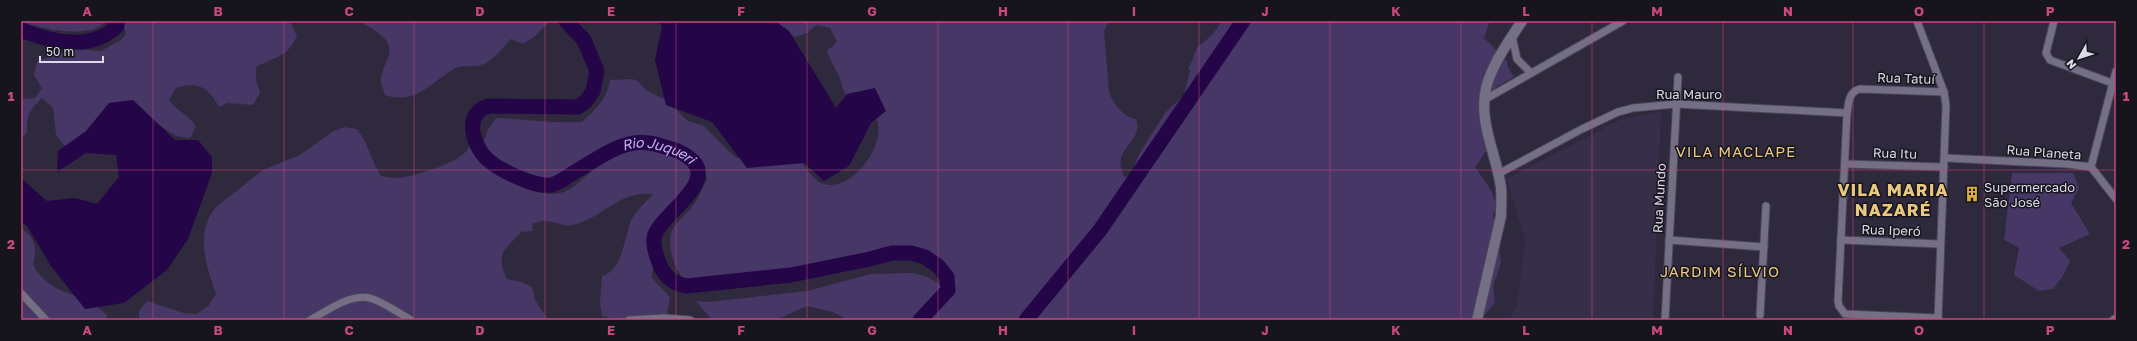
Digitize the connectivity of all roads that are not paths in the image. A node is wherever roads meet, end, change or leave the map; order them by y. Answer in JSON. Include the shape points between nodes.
{"nodes":[{"id":1,"x":1522,"y":21,"type":"edge"},
{"id":2,"x":1623,"y":21,"type":"edge"},
{"id":3,"x":1917,"y":21,"type":"edge"},
{"id":4,"x":2054,"y":21,"type":"edge"},
{"id":5,"x":1512,"y":36,"type":"junction"},
{"id":6,"x":2116,"y":71,"type":"edge"},
{"id":7,"x":1532,"y":73,"type":"junction"},
{"id":8,"x":1678,"y":77,"type":"dead end"},
{"id":9,"x":2112,"y":82,"type":"junction"},
{"id":10,"x":1944,"y":92,"type":"junction"},
{"id":11,"x":1484,"y":100,"type":"junction"},
{"id":12,"x":1676,"y":104,"type":"junction"},
{"id":13,"x":1847,"y":113,"type":"junction"},
{"id":14,"x":1945,"y":158,"type":"junction"},
{"id":15,"x":1846,"y":164,"type":"junction"},
{"id":16,"x":1944,"y":167,"type":"junction"},
{"id":17,"x":2091,"y":167,"type":"junction"},
{"id":18,"x":1498,"y":174,"type":"junction"},
{"id":19,"x":2116,"y":199,"type":"edge"},
{"id":20,"x":1766,"y":206,"type":"dead end"},
{"id":21,"x":1669,"y":240,"type":"junction"},
{"id":22,"x":1841,"y":240,"type":"junction"},
{"id":23,"x":1940,"y":244,"type":"junction"},
{"id":24,"x":1764,"y":247,"type":"junction"},
{"id":25,"x":21,"y":293,"type":"edge"},
{"id":26,"x":1760,"y":315,"type":"dead end"},
{"id":27,"x":2116,"y":318,"type":"edge"},
{"id":28,"x":1938,"y":319,"type":"edge"},
{"id":29,"x":46,"y":320,"type":"edge"},
{"id":30,"x":310,"y":320,"type":"edge"},
{"id":31,"x":411,"y":320,"type":"edge"},
{"id":32,"x":629,"y":320,"type":"edge"},
{"id":33,"x":690,"y":320,"type":"edge"},
{"id":34,"x":1477,"y":320,"type":"edge"},
{"id":35,"x":1665,"y":320,"type":"edge"},
{"id":36,"x":2113,"y":320,"type":"edge"}],
"edges":[{"from":1,"to":5,"type":"street"},
{"from":2,"to":7,"type":"street"},
{"from":3,"to":10,"type":"street"},
{"from":4,"to":9,"type":"street","via":[[2046,53],[2050,60]]},
{"from":5,"to":7,"type":"street","via":[[1517,59]]},
{"from":5,"to":11,"type":"street","via":[[1490,75]]},
{"from":6,"to":9,"type":"street","name":"Rua Planeta"},
{"from":7,"to":11,"type":"street"},
{"from":8,"to":12,"type":"street","name":"Rua Mundo"},
{"from":9,"to":17,"type":"street","name":"Rua Planeta"},
{"from":10,"to":13,"type":"street","name":"Rua Tatuí","via":[[1860,89],[1852,93]]},
{"from":10,"to":14,"type":"street","via":[[1947,120]]},
{"from":11,"to":18,"type":"street","via":[[1487,130]]},
{"from":12,"to":13,"type":"street","name":"Rua Mauro"},
{"from":12,"to":18,"type":"street","name":"Rua Mauro","via":[[1618,112]]},
{"from":12,"to":21,"type":"street","name":"Rua Mundo"},
{"from":13,"to":15,"type":"street"},
{"from":14,"to":16,"type":"street"},
{"from":14,"to":17,"type":"street","name":"Rua Planeta"},
{"from":15,"to":16,"type":"street","name":"Rua Itu"},
{"from":15,"to":22,"type":"street"},
{"from":16,"to":23,"type":"street"},
{"from":17,"to":19,"type":"street"},
{"from":18,"to":34,"type":"street","via":[[1501,216]]},
{"from":20,"to":24,"type":"street"},
{"from":21,"to":24,"type":"street"},
{"from":21,"to":35,"type":"street","name":"Rua Mundo"},
{"from":22,"to":23,"type":"street","name":"Rua Iperó"},
{"from":22,"to":28,"type":"street","via":[[1838,301],[1845,314]]},
{"from":23,"to":28,"type":"street"},
{"from":24,"to":26,"type":"street"},
{"from":25,"to":29,"type":"street"},
{"from":27,"to":36,"type":"street"},
{"from":30,"to":31,"type":"street","via":[[350,299],[363,296]]},
{"from":32,"to":33,"type":"street"}]}
